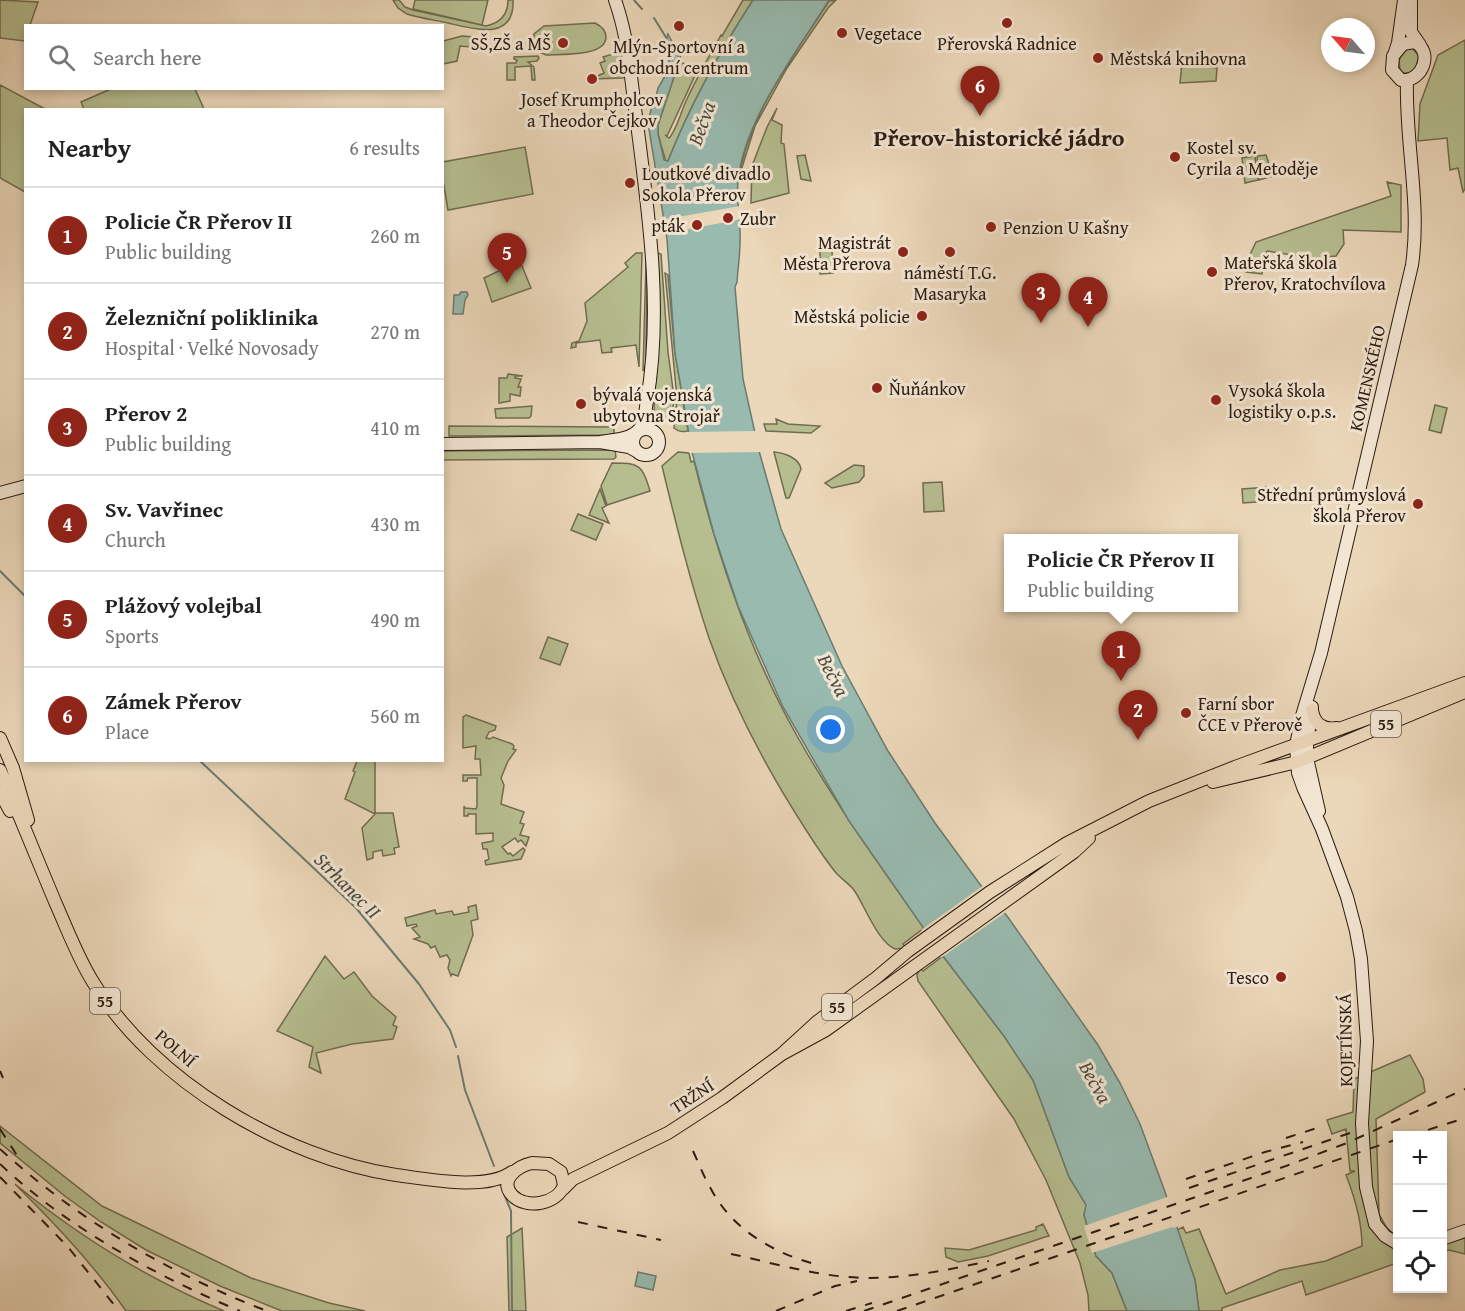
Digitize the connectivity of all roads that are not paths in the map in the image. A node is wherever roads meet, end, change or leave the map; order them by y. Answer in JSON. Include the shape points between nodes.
{"nodes":[{"id":1,"x":615,"y":0,"type":"edge"},
{"id":2,"x":1404,"y":0,"type":"edge"},
{"id":3,"x":1411,"y":0,"type":"edge"},
{"id":4,"x":1420,"y":45,"type":"junction"},
{"id":5,"x":1395,"y":52,"type":"junction"},
{"id":6,"x":1407,"y":80,"type":"junction"},
{"id":7,"x":651,"y":378,"type":"junction"},
{"id":8,"x":637,"y":433,"type":"junction"},
{"id":9,"x":655,"y":433,"type":"junction"},
{"id":10,"x":600,"y":442,"type":"junction"},
{"id":11,"x":444,"y":444,"type":"edge"},
{"id":12,"x":638,"y":452,"type":"junction"},
{"id":13,"x":24,"y":484,"type":"edge"},
{"id":14,"x":0,"y":485,"type":"edge"},
{"id":15,"x":24,"y":485,"type":"edge"},
{"id":16,"x":0,"y":492,"type":"edge"},
{"id":17,"x":1314,"y":679,"type":"junction"},
{"id":18,"x":1465,"y":683,"type":"edge"},
{"id":19,"x":1465,"y":692,"type":"edge"},
{"id":20,"x":1312,"y":710,"type":"junction"},
{"id":21,"x":1347,"y":726,"type":"junction"},
{"id":22,"x":0,"y":738,"type":"edge"},
{"id":23,"x":1301,"y":744,"type":"junction"},
{"id":24,"x":1302,"y":760,"type":"junction"},
{"id":25,"x":0,"y":770,"type":"edge"},
{"id":26,"x":1189,"y":787,"type":"junction"},
{"id":27,"x":0,"y":792,"type":"edge"},
{"id":28,"x":1099,"y":829,"type":"junction"},
{"id":29,"x":42,"y":870,"type":"junction"},
{"id":30,"x":782,"y":1054,"type":"junction"},
{"id":31,"x":615,"y":1158,"type":"junction"},
{"id":32,"x":554,"y":1166,"type":"junction"},
{"id":33,"x":512,"y":1172,"type":"junction"},
{"id":34,"x":472,"y":1182,"type":"junction"},
{"id":35,"x":562,"y":1190,"type":"junction"},
{"id":36,"x":511,"y":1194,"type":"junction"},
{"id":37,"x":1465,"y":1231,"type":"edge"},
{"id":38,"x":1447,"y":1238,"type":"edge"},
{"id":39,"x":1393,"y":1240,"type":"edge"}],
"edges":[{"from":1,"to":7,"type":"main road","via":[[627,39],[647,194],[654,290]]},
{"from":2,"to":5,"type":"main road"},
{"from":3,"to":4,"type":"main road","via":[[1411,32]]},
{"from":4,"to":5,"type":"main road","via":[[1406,42]]},
{"from":4,"to":6,"type":"main road","via":[[1424,54],[1421,71]]},
{"from":5,"to":6,"type":"main road","via":[[1392,70]]},
{"from":6,"to":17,"type":"main road","name":"KOMENSKÉHO","via":[[1413,187],[1412,266]]},
{"from":7,"to":8,"type":"main road","via":[[643,424]]},
{"from":7,"to":9,"type":"main road","via":[[651,423]]},
{"from":8,"to":9,"type":"main road","via":[[646,429]]},
{"from":8,"to":10,"type":"main road"},
{"from":8,"to":12,"type":"main road","via":[[633,443]]},
{"from":9,"to":12,"type":"main road","via":[[659,442],[655,451],[646,455]]},
{"from":10,"to":11,"type":"main road"},
{"from":10,"to":12,"type":"main road"},
{"from":13,"to":14,"type":"main road"},
{"from":15,"to":16,"type":"main road"},
{"from":17,"to":20,"type":"main road","name":"KOMENSKÉHO"},
{"from":17,"to":23,"type":"main road","name":"KOMENSKÉHO","via":[[1301,719]]},
{"from":18,"to":21,"type":"main road","number":"55"},
{"from":19,"to":24,"type":"main road","number":"55"},
{"from":20,"to":21,"type":"main road","via":[[1313,718],[1321,726]]},
{"from":20,"to":23,"type":"main road","name":"KOMENSKÉHO"},
{"from":21,"to":23,"type":"main road","number":"55"},
{"from":22,"to":29,"type":"main road"},
{"from":23,"to":24,"type":"main road","name":"KOJETÍNSKÁ"},
{"from":23,"to":26,"type":"main road","number":"55"},
{"from":24,"to":26,"type":"main road","number":"55"},
{"from":24,"to":39,"type":"main road","name":"KOJETÍNSKÁ","via":[[1347,897],[1361,959],[1367,1041],[1363,1148],[1371,1212],[1380,1231]]},
{"from":25,"to":29,"type":"main road","name":"POLNÍ","number":"55"},
{"from":26,"to":28,"type":"main road","number":"55","via":[[1149,801]]},
{"from":27,"to":29,"type":"main road"},
{"from":28,"to":30,"type":"main road","name":"TRŽNÍ","number":"55","via":[[1074,852],[826,1030]]},
{"from":28,"to":30,"type":"main road","name":"TRŽNÍ","number":"55","via":[[1067,843],[990,892],[818,1021]]},
{"from":29,"to":34,"type":"main road","name":"POLNÍ","number":"55","via":[[80,958],[106,1002],[143,1044],[202,1094],[267,1132],[339,1161],[385,1173]]},
{"from":30,"to":31,"type":"main road","name":"TRŽNÍ","number":"55","via":[[668,1133]]},
{"from":31,"to":32,"type":"main road","name":"TRŽNÍ","number":"55","via":[[571,1169]]},
{"from":31,"to":35,"type":"main road","name":"TRŽNÍ","number":"55","via":[[573,1179]]},
{"from":32,"to":33,"type":"main road","number":"55","via":[[532,1163]]},
{"from":32,"to":35,"type":"main road","via":[[563,1176]]},
{"from":33,"to":34,"type":"main road","name":"POLNÍ","number":"55","via":[[490,1181]]},
{"from":33,"to":36,"type":"main road","via":[[508,1181]]},
{"from":34,"to":36,"type":"main road","name":"POLNÍ","number":"55"},
{"from":35,"to":36,"type":"main road","number":"55","via":[[553,1199],[536,1203],[520,1201]]},
{"from":37,"to":38,"type":"main road"}]}
